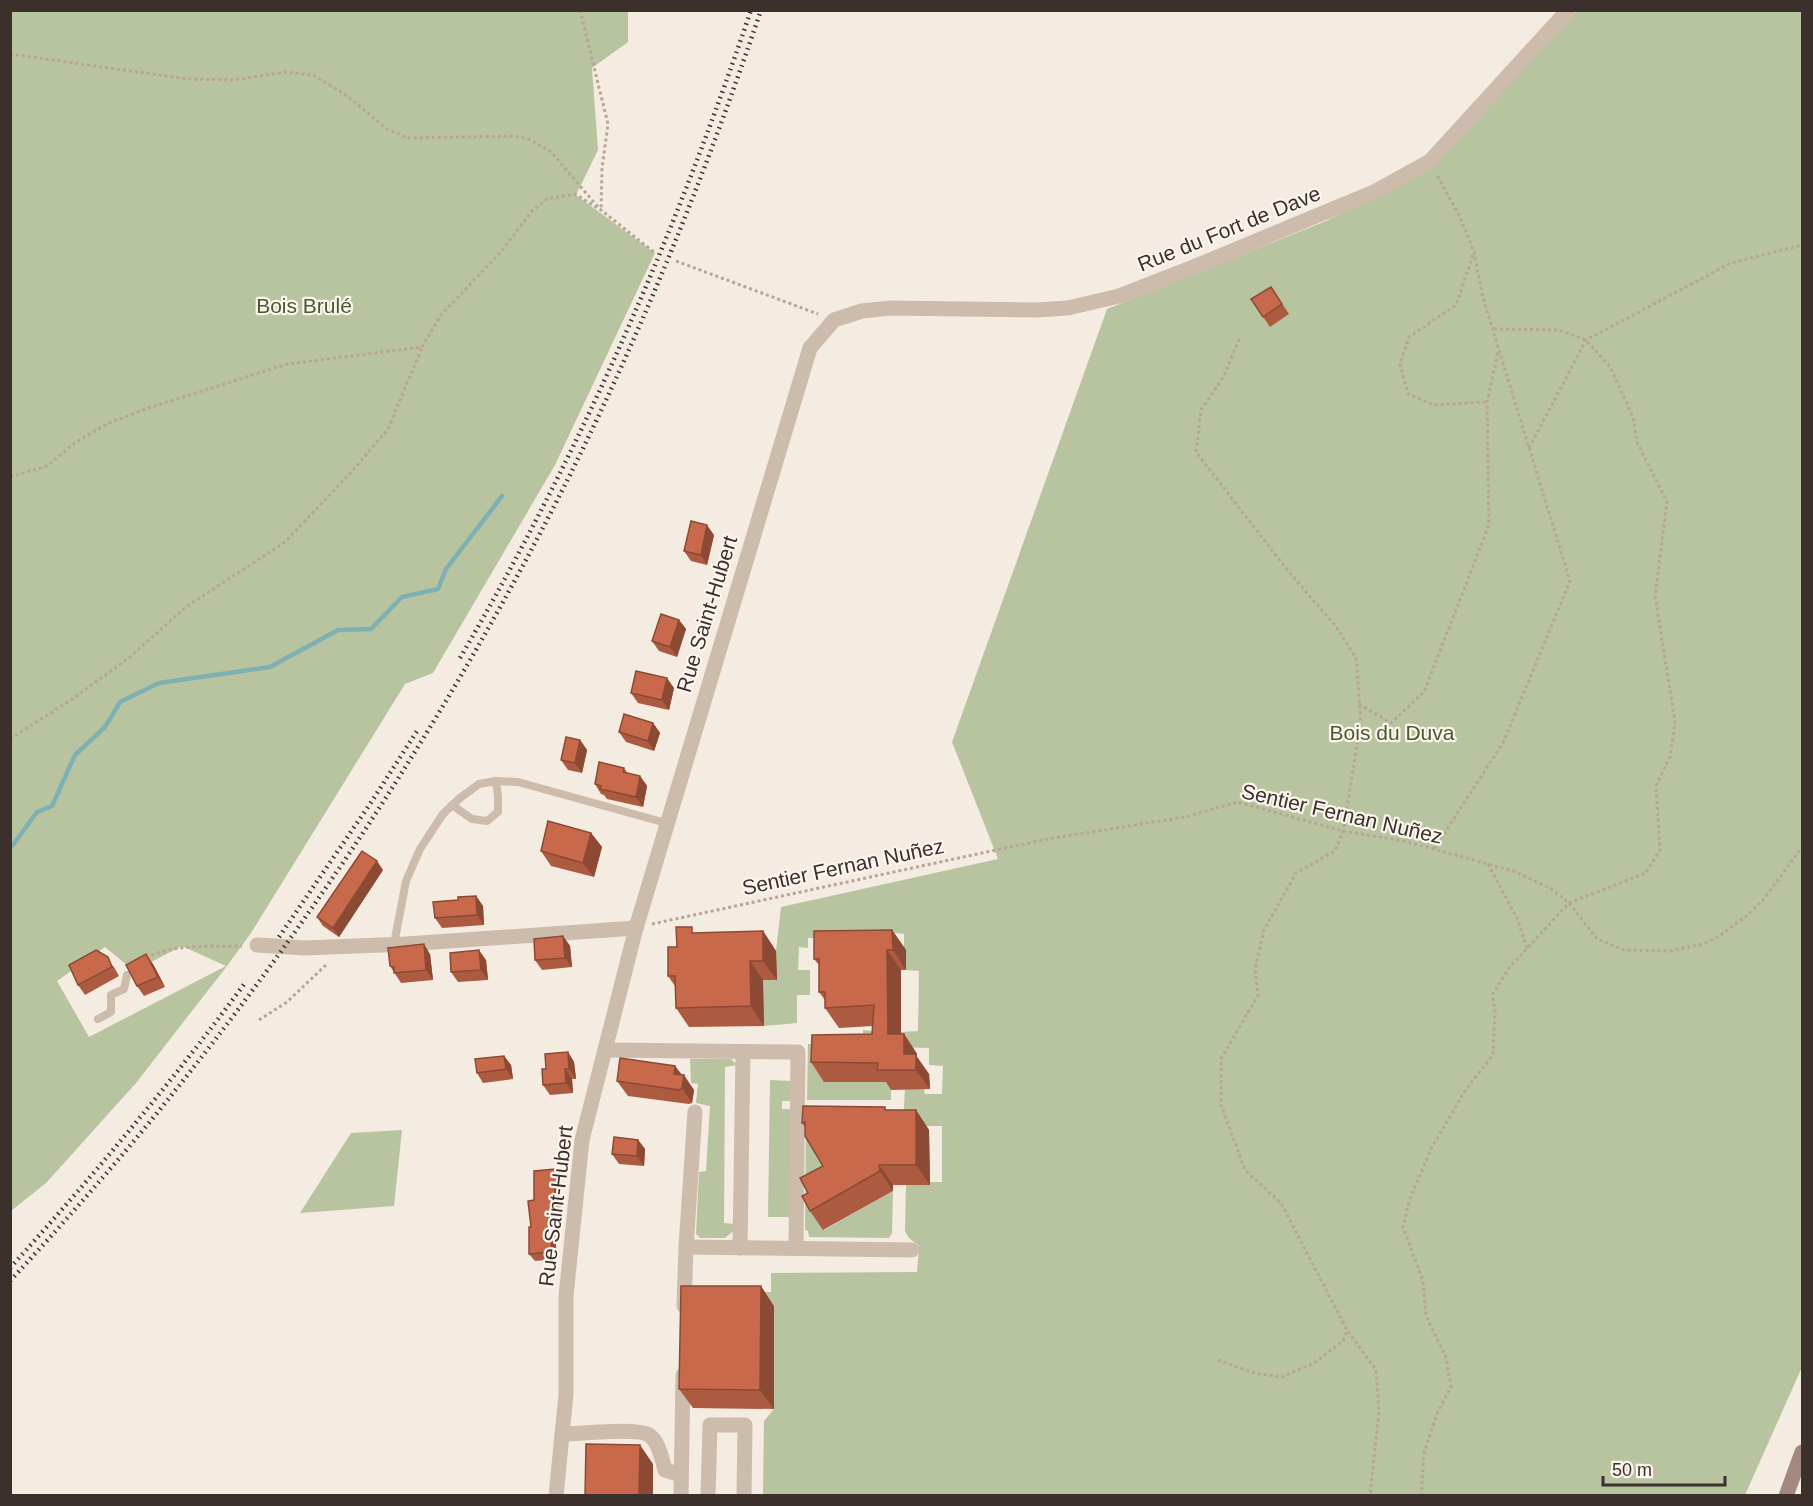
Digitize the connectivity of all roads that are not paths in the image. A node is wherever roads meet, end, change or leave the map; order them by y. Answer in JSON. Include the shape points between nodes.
{"nodes":[{"id":1,"x":1568,"y":10,"type":"edge"},
{"id":2,"x":834,"y":320,"type":"joint"},
{"id":3,"x":496,"y":781,"type":"junction"},
{"id":4,"x":452,"y":806,"type":"junction"},
{"id":5,"x":666,"y":823,"type":"junction"},
{"id":6,"x":636,"y":928,"type":"junction"},
{"id":7,"x":394,"y":944,"type":"junction"},
{"id":8,"x":257,"y":945,"type":"road end"},
{"id":9,"x":127,"y":975,"type":"edge"},
{"id":10,"x":98,"y":1019,"type":"dead end"},
{"id":11,"x":605,"y":1050,"type":"junction"},
{"id":12,"x":743,"y":1052,"type":"junction"},
{"id":13,"x":696,"y":1112,"type":"dead end"},
{"id":14,"x":686,"y":1247,"type":"junction"},
{"id":15,"x":740,"y":1248,"type":"junction"},
{"id":16,"x":796,"y":1248,"type":"junction"},
{"id":17,"x":912,"y":1250,"type":"dead end"},
{"id":18,"x":684,"y":1317,"type":"edge"},
{"id":19,"x":683,"y":1364,"type":"edge"},
{"id":20,"x":562,"y":1434,"type":"junction"},
{"id":21,"x":1803,"y":1452,"type":"edge"},
{"id":22,"x":681,"y":1475,"type":"junction"},
{"id":23,"x":556,"y":1496,"type":"edge"},
{"id":24,"x":681,"y":1496,"type":"edge"},
{"id":25,"x":708,"y":1496,"type":"edge"},
{"id":26,"x":744,"y":1496,"type":"edge"},
{"id":27,"x":1786,"y":1496,"type":"edge"}],
"edges":[{"from":1,"to":2,"type":"street","name":"Rue du Fort de Dave","via":[[1430,161],[1374,192],[1119,296],[1068,308],[890,308]]},
{"from":2,"to":5,"type":"street","name":"Rue Saint-Hubert","via":[[810,348]]},
{"from":3,"to":4,"type":"lane","via":[[479,784]]},
{"from":3,"to":4,"type":"lane","via":[[498,812],[487,821],[472,819]]},
{"from":3,"to":5,"type":"lane","via":[[518,782]]},
{"from":4,"to":7,"type":"lane","via":[[420,849],[406,881]]},
{"from":5,"to":6,"type":"street","name":"Rue Saint-Hubert"},
{"from":6,"to":7,"type":"street"},
{"from":6,"to":11,"type":"street","name":"Rue Saint-Hubert"},
{"from":7,"to":8,"type":"street","via":[[283,948]]},
{"from":9,"to":10,"type":"lane","via":[[124,988],[111,996],[111,1012]]},
{"from":11,"to":12,"type":"street"},
{"from":11,"to":20,"type":"street","name":"Rue Saint-Hubert","via":[[582,1140],[566,1296]]},
{"from":12,"to":15,"type":"street"},
{"from":12,"to":16,"type":"street","via":[[798,1052]]},
{"from":13,"to":14,"type":"street"},
{"from":14,"to":15,"type":"street"},
{"from":14,"to":18,"type":"street"},
{"from":15,"to":16,"type":"street"},
{"from":16,"to":17,"type":"street"},
{"from":19,"to":22,"type":"street"},
{"from":20,"to":22,"type":"street","via":[[634,1431],[649,1436],[658,1448],[665,1470]]},
{"from":20,"to":23,"type":"street","name":"Rue Saint-Hubert"},
{"from":21,"to":27,"type":"main road"},
{"from":22,"to":24,"type":"street"},
{"from":25,"to":26,"type":"street","via":[[710,1425],[745,1425]]}]}
